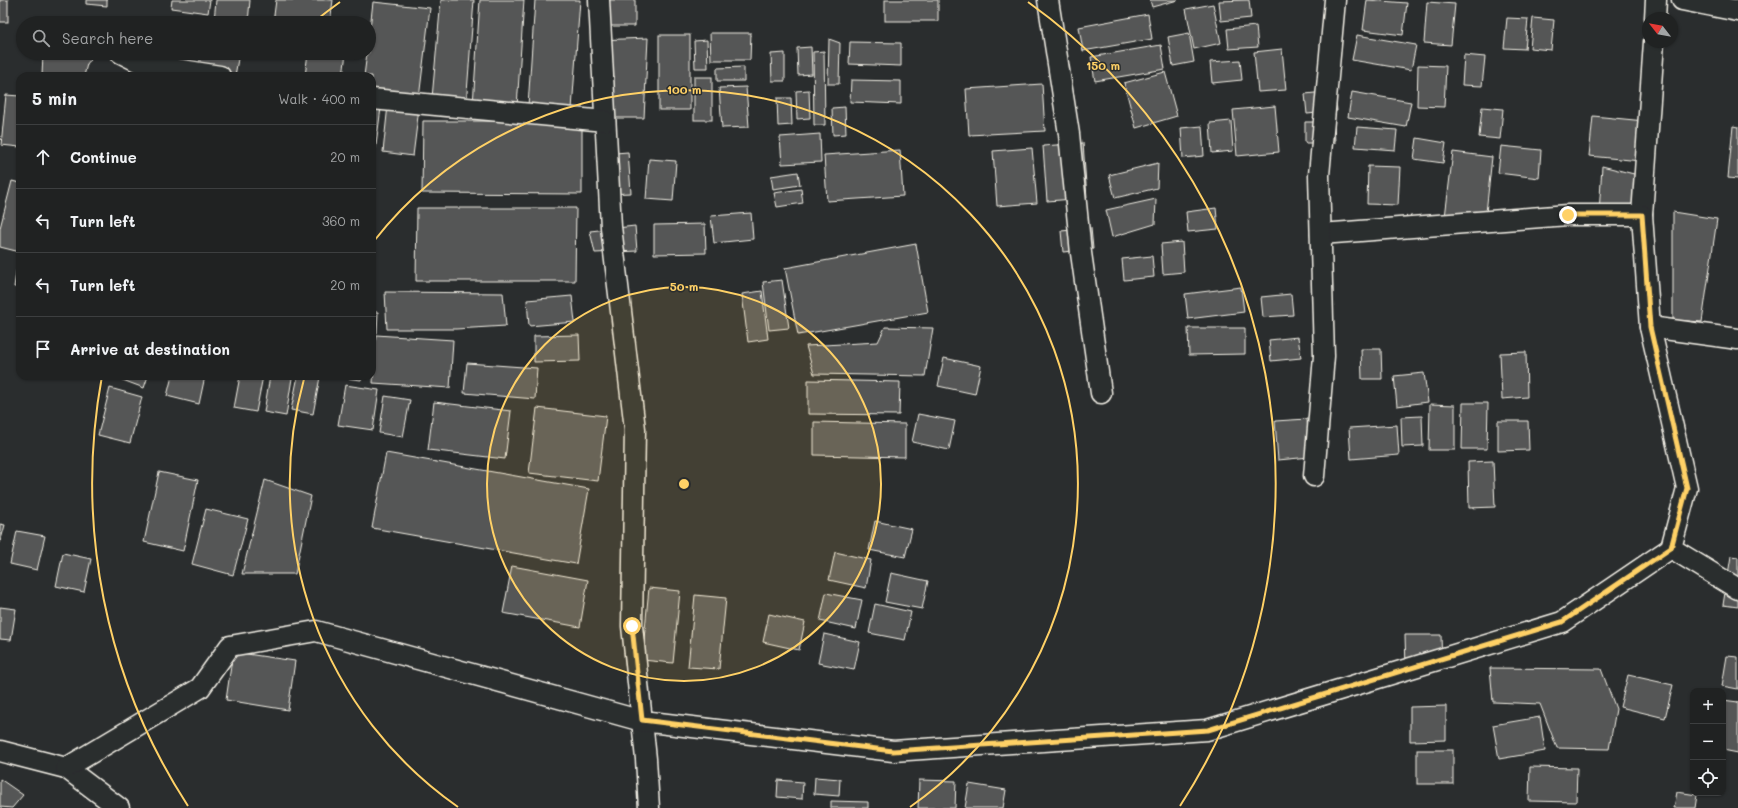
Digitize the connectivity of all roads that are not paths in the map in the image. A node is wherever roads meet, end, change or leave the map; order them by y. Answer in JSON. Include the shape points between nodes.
{"nodes":[{"id":1,"x":599,"y":0,"type":"edge"},
{"id":2,"x":1048,"y":0,"type":"edge"},
{"id":3,"x":1335,"y":0,"type":"edge"},
{"id":4,"x":1656,"y":0,"type":"edge"},
{"id":5,"x":1682,"y":0,"type":"edge"},
{"id":6,"x":1738,"y":11,"type":"edge"},
{"id":7,"x":1655,"y":12,"type":"edge"},
{"id":8,"x":1654,"y":48,"type":"edge"},
{"id":9,"x":135,"y":60,"type":"edge"},
{"id":10,"x":194,"y":72,"type":"edge"},
{"id":11,"x":376,"y":99,"type":"edge"},
{"id":12,"x":606,"y":121,"type":"junction"},
{"id":13,"x":1642,"y":215,"type":"junction"},
{"id":14,"x":1321,"y":234,"type":"junction"},
{"id":15,"x":1650,"y":327,"type":"junction"},
{"id":16,"x":1738,"y":339,"type":"edge"},
{"id":17,"x":1101,"y":393,"type":"dead end"},
{"id":18,"x":1314,"y":476,"type":"dead end"},
{"id":19,"x":1671,"y":548,"type":"junction"},
{"id":20,"x":1738,"y":589,"type":"edge"},
{"id":21,"x":642,"y":720,"type":"junction"},
{"id":22,"x":0,"y":752,"type":"edge"},
{"id":23,"x":66,"y":768,"type":"junction"},
{"id":24,"x":119,"y":808,"type":"edge"},
{"id":25,"x":650,"y":808,"type":"edge"}],
"edges":[{"from":1,"to":12,"type":"street"},
{"from":2,"to":17,"type":"street","via":[[1069,134],[1081,253]]},
{"from":3,"to":14,"type":"street","via":[[1319,176]]},
{"from":4,"to":7,"type":"street"},
{"from":5,"to":6,"type":"street"},
{"from":8,"to":13,"type":"street"},
{"from":9,"to":10,"type":"street","via":[[143,64]]},
{"from":11,"to":12,"type":"street"},
{"from":12,"to":21,"type":"street","via":[[611,227],[635,429],[632,626]]},
{"from":13,"to":14,"type":"street","via":[[1568,215]]},
{"from":13,"to":15,"type":"street"},
{"from":14,"to":18,"type":"street","via":[[1324,356]]},
{"from":15,"to":16,"type":"street"},
{"from":15,"to":19,"type":"street","via":[[1687,488]]},
{"from":19,"to":20,"type":"street"},
{"from":19,"to":21,"type":"street","via":[[1562,622],[1208,730],[893,751]]},
{"from":21,"to":23,"type":"street","via":[[316,631],[230,646],[200,688]]},
{"from":21,"to":25,"type":"street"},
{"from":22,"to":23,"type":"street"},
{"from":23,"to":24,"type":"street"}]}
